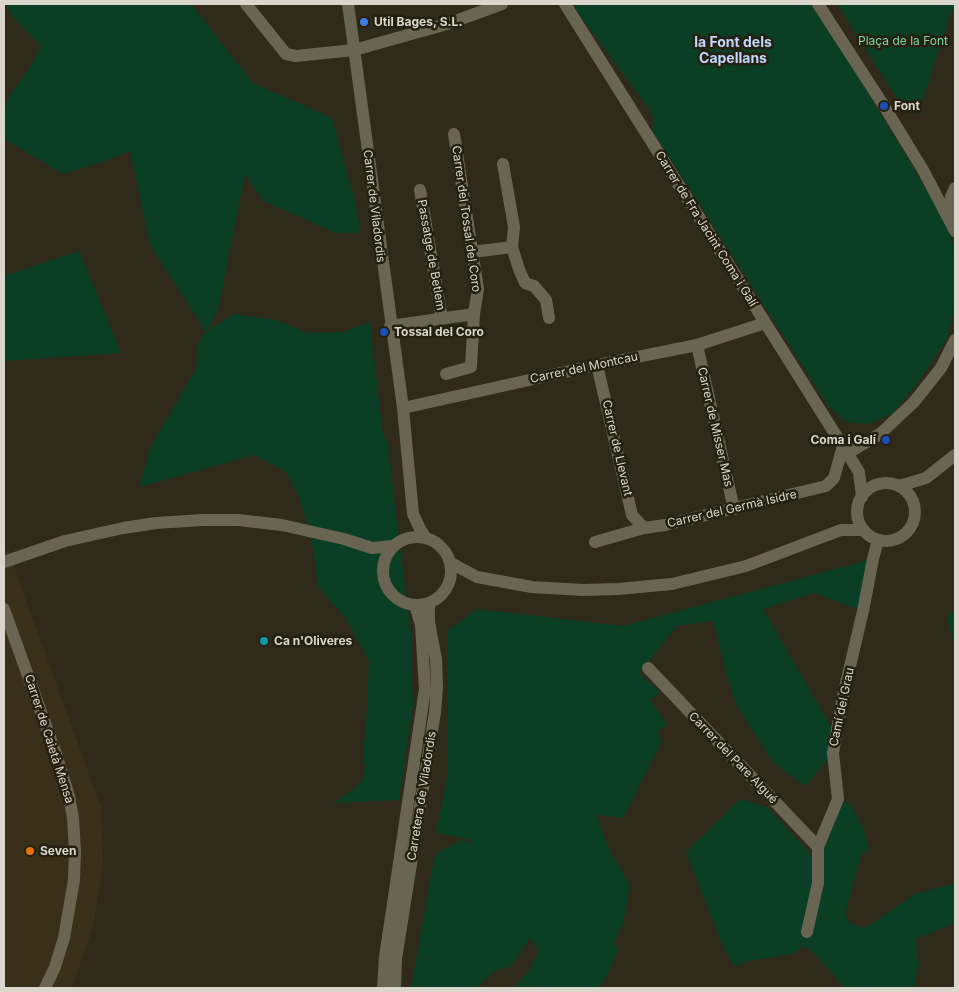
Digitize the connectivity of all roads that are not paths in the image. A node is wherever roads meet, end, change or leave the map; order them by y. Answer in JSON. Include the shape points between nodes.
{"nodes":[{"id":1,"x":246,"y":4,"type":"edge"},
{"id":2,"x":348,"y":4,"type":"edge"},
{"id":3,"x":502,"y":4,"type":"edge"},
{"id":4,"x":565,"y":4,"type":"edge"},
{"id":5,"x":818,"y":4,"type":"edge"},
{"id":6,"x":354,"y":50,"type":"junction"},
{"id":7,"x":454,"y":134,"type":"dead end"},
{"id":8,"x":503,"y":164,"type":"dead end"},
{"id":9,"x":955,"y":188,"type":"edge"},
{"id":10,"x":420,"y":190,"type":"dead end"},
{"id":11,"x":952,"y":222,"type":"edge"},
{"id":12,"x":955,"y":232,"type":"edge"},
{"id":13,"x":512,"y":246,"type":"junction"},
{"id":14,"x":472,"y":252,"type":"junction"},
{"id":15,"x":474,"y":314,"type":"junction"},
{"id":16,"x":549,"y":318,"type":"dead end"},
{"id":17,"x":442,"y":319,"type":"junction"},
{"id":18,"x":765,"y":324,"type":"junction"},
{"id":19,"x":390,"y":326,"type":"junction"},
{"id":20,"x":955,"y":340,"type":"edge"},
{"id":21,"x":697,"y":345,"type":"junction"},
{"id":22,"x":597,"y":365,"type":"junction"},
{"id":23,"x":446,"y":374,"type":"dead end"},
{"id":24,"x":403,"y":408,"type":"junction"},
{"id":25,"x":845,"y":450,"type":"junction"},
{"id":26,"x":955,"y":455,"type":"edge"},
{"id":27,"x":859,"y":472,"type":"junction"},
{"id":28,"x":926,"y":478,"type":"junction"},
{"id":29,"x":879,"y":484,"type":"junction"},
{"id":30,"x":899,"y":486,"type":"junction"},
{"id":31,"x":862,"y":496,"type":"junction"},
{"id":32,"x":914,"y":502,"type":"junction"},
{"id":33,"x":734,"y":509,"type":"junction"},
{"id":34,"x":858,"y":513,"type":"junction"},
{"id":35,"x":413,"y":514,"type":"junction"},
{"id":36,"x":644,"y":528,"type":"junction"},
{"id":37,"x":841,"y":530,"type":"junction"},
{"id":38,"x":864,"y":530,"type":"junction"},
{"id":39,"x":426,"y":538,"type":"junction"},
{"id":40,"x":878,"y":540,"type":"junction"},
{"id":41,"x":594,"y":542,"type":"dead end"},
{"id":42,"x":398,"y":543,"type":"junction"},
{"id":43,"x":372,"y":548,"type":"junction"},
{"id":44,"x":4,"y":562,"type":"edge"},
{"id":45,"x":450,"y":563,"type":"junction"},
{"id":46,"x":384,"y":564,"type":"junction"},
{"id":47,"x":477,"y":577,"type":"junction"},
{"id":48,"x":448,"y":586,"type":"junction"},
{"id":49,"x":429,"y":602,"type":"junction"},
{"id":50,"x":415,"y":605,"type":"junction"},
{"id":51,"x":4,"y":609,"type":"edge"},
{"id":52,"x":648,"y":668,"type":"dead end"},
{"id":53,"x":818,"y":847,"type":"junction"},
{"id":54,"x":807,"y":932,"type":"dead end"},
{"id":55,"x":46,"y":988,"type":"edge"},
{"id":56,"x":383,"y":988,"type":"edge"},
{"id":57,"x":395,"y":988,"type":"edge"}],
"edges":[{"from":1,"to":6,"type":"street","via":[[286,54],[296,56]]},
{"from":2,"to":6,"type":"street","name":"Carrer de Viladordis"},
{"from":3,"to":6,"type":"street","via":[[447,24]]},
{"from":4,"to":18,"type":"street","name":"Carrer de Fra Jacint Coma i Galí"},
{"from":5,"to":11,"type":"street","via":[[884,106]]},
{"from":6,"to":19,"type":"street","name":"Carrer de Viladordis"},
{"from":7,"to":14,"type":"street","name":"Carrer del Tossal del Coro"},
{"from":8,"to":13,"type":"street","via":[[514,227]]},
{"from":9,"to":11,"type":"street","via":[[951,197]]},
{"from":10,"to":17,"type":"street","name":"Passatge de Betlem"},
{"from":11,"to":12,"type":"street"},
{"from":13,"to":14,"type":"street"},
{"from":13,"to":16,"type":"street","via":[[525,283],[534,286],[546,300]]},
{"from":14,"to":15,"type":"street","name":"Carrer del Tossal del Coro","via":[[478,289]]},
{"from":15,"to":17,"type":"street"},
{"from":15,"to":23,"type":"street","name":"Carrer del Tossal del Coro","via":[[471,367]]},
{"from":17,"to":19,"type":"street"},
{"from":18,"to":21,"type":"street","name":"Carrer del Montcau"},
{"from":18,"to":25,"type":"street","name":"Carrer de Fra Jacint Coma i Galí"},
{"from":19,"to":24,"type":"street","name":"Carrer de Viladordis"},
{"from":20,"to":25,"type":"street","via":[[941,368],[914,402],[880,434]]},
{"from":21,"to":22,"type":"street","name":"Carrer del Montcau"},
{"from":21,"to":33,"type":"street","name":"Carrer de Misser Mas"},
{"from":22,"to":24,"type":"street","name":"Carrer del Montcau"},
{"from":22,"to":36,"type":"street","name":"Carrer de Llevant","via":[[632,515]]},
{"from":24,"to":35,"type":"street"},
{"from":25,"to":27,"type":"street"},
{"from":25,"to":33,"type":"street","name":"Carrer del Germà Isidre","via":[[834,478],[826,486]]},
{"from":26,"to":28,"type":"street"},
{"from":27,"to":29,"type":"street"},
{"from":27,"to":31,"type":"street"},
{"from":28,"to":30,"type":"street"},
{"from":28,"to":32,"type":"street"},
{"from":29,"to":30,"type":"street"},
{"from":29,"to":31,"type":"street"},
{"from":30,"to":32,"type":"street"},
{"from":31,"to":34,"type":"street"},
{"from":32,"to":40,"type":"street","via":[[915,516],[909,530],[898,539]]},
{"from":33,"to":36,"type":"street","name":"Carrer del Germà Isidre"},
{"from":34,"to":37,"type":"street"},
{"from":34,"to":38,"type":"street"},
{"from":35,"to":39,"type":"street"},
{"from":35,"to":42,"type":"street"},
{"from":36,"to":41,"type":"street","name":"Carrer del Germà Isidre"},
{"from":37,"to":38,"type":"street"},
{"from":37,"to":47,"type":"street","via":[[746,566],[672,584],[584,590],[532,587]]},
{"from":38,"to":40,"type":"street"},
{"from":39,"to":42,"type":"street","via":[[414,537]]},
{"from":39,"to":45,"type":"street","via":[[442,547]]},
{"from":40,"to":53,"type":"street","name":"Camí del Grau","via":[[833,753],[838,799]]},
{"from":42,"to":43,"type":"street"},
{"from":42,"to":46,"type":"street","via":[[386,556]]},
{"from":43,"to":44,"type":"street","via":[[282,525],[202,520],[123,528],[64,541]]},
{"from":43,"to":46,"type":"street"},
{"from":45,"to":47,"type":"street"},
{"from":45,"to":48,"type":"street"},
{"from":46,"to":50,"type":"street","via":[[389,590],[399,599]]},
{"from":47,"to":48,"type":"street"},
{"from":48,"to":49,"type":"street"},
{"from":49,"to":50,"type":"street"},
{"from":49,"to":57,"type":"street","name":"Carretera de Viladordis","via":[[436,659],[435,712],[396,959]]},
{"from":50,"to":56,"type":"street","name":"Carretera de Viladordis","via":[[421,625],[425,690]]},
{"from":51,"to":55,"type":"street","name":"Carrer de Caietà Mensa","via":[[55,751],[73,818],[74,880],[64,938]]},
{"from":52,"to":53,"type":"street","name":"Carrer del Pare Algué"},
{"from":53,"to":54,"type":"street","name":"Camí del Grau","via":[[818,883]]}]}
